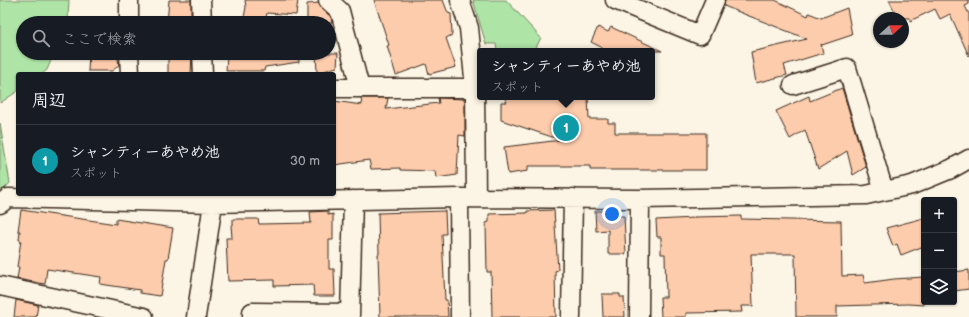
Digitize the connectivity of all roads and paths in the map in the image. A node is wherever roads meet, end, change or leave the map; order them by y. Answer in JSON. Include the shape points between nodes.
{"nodes":[{"id":1,"x":129,"y":0,"type":"edge"},
{"id":2,"x":201,"y":0,"type":"edge"},
{"id":3,"x":328,"y":0,"type":"edge"},
{"id":4,"x":460,"y":0,"type":"edge"},
{"id":5,"x":615,"y":0,"type":"edge"},
{"id":6,"x":714,"y":0,"type":"edge"},
{"id":7,"x":129,"y":16,"type":"edge"},
{"id":8,"x":202,"y":16,"type":"edge"},
{"id":9,"x":129,"y":60,"type":"edge"},
{"id":10,"x":202,"y":60,"type":"edge"},
{"id":11,"x":130,"y":72,"type":"edge"},
{"id":12,"x":203,"y":72,"type":"edge"},
{"id":13,"x":793,"y":85,"type":"dead end"},
{"id":14,"x":336,"y":88,"type":"edge"},
{"id":15,"x":360,"y":88,"type":"junction"},
{"id":16,"x":475,"y":88,"type":"junction"},
{"id":17,"x":969,"y":159,"type":"edge"},
{"id":18,"x":884,"y":191,"type":"junction"},
{"id":19,"x":467,"y":198,"type":"junction"},
{"id":20,"x":573,"y":198,"type":"junction"},
{"id":21,"x":640,"y":199,"type":"junction"},
{"id":22,"x":353,"y":200,"type":"junction"},
{"id":23,"x":213,"y":203,"type":"junction"},
{"id":24,"x":0,"y":204,"type":"edge"},
{"id":25,"x":0,"y":286,"type":"edge"},
{"id":26,"x":350,"y":315,"type":"edge"},
{"id":27,"x":144,"y":317,"type":"edge"},
{"id":28,"x":196,"y":317,"type":"edge"},
{"id":29,"x":252,"y":317,"type":"edge"},
{"id":30,"x":460,"y":317,"type":"edge"},
{"id":31,"x":571,"y":317,"type":"edge"},
{"id":32,"x":639,"y":317,"type":"edge"}],
"edges":[{"from":1,"to":7,"type":"street"},
{"from":2,"to":8,"type":"street"},
{"from":3,"to":15,"type":"street","via":[[340,11]]},
{"from":4,"to":16,"type":"street","via":[[469,28]]},
{"from":5,"to":6,"type":"street","via":[[700,35]]},
{"from":9,"to":11,"type":"street"},
{"from":10,"to":12,"type":"street"},
{"from":13,"to":18,"type":"street","via":[[847,68]]},
{"from":14,"to":15,"type":"street"},
{"from":15,"to":16,"type":"street"},
{"from":16,"to":19,"type":"street"},
{"from":17,"to":18,"type":"street","via":[[912,185]]},
{"from":18,"to":21,"type":"street","via":[[866,195]]},
{"from":19,"to":20,"type":"street"},
{"from":19,"to":22,"type":"street"},
{"from":19,"to":30,"type":"street"},
{"from":20,"to":21,"type":"street"},
{"from":20,"to":31,"type":"street"},
{"from":21,"to":32,"type":"street"},
{"from":22,"to":23,"type":"street"},
{"from":22,"to":26,"type":"street"},
{"from":23,"to":24,"type":"street","via":[[8,198]]},
{"from":23,"to":28,"type":"street"},
{"from":25,"to":27,"type":"street"},
{"from":26,"to":29,"type":"street","via":[[252,312]]}]}
